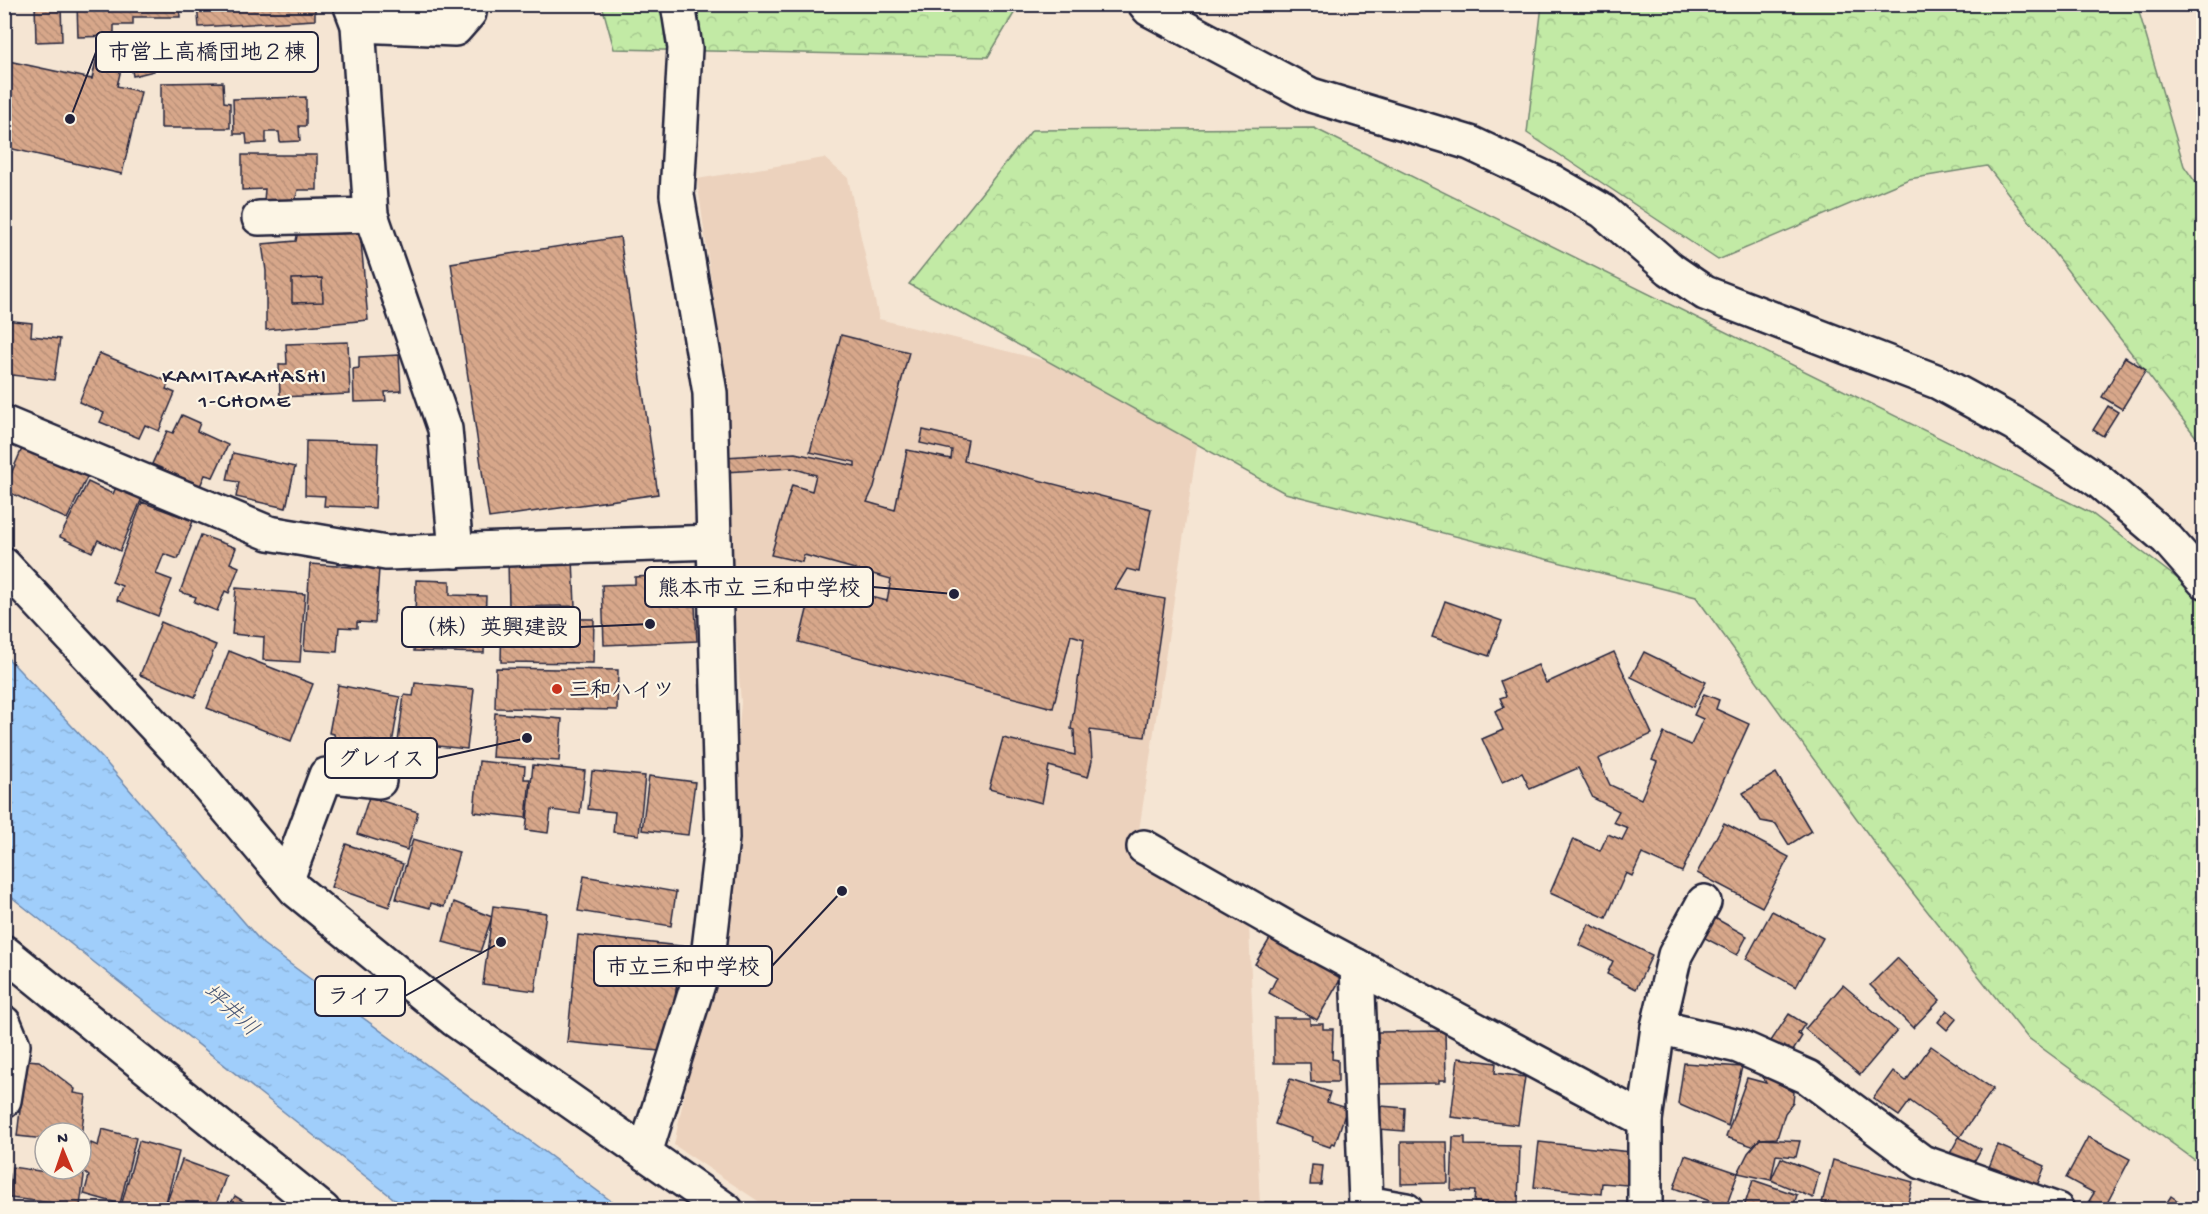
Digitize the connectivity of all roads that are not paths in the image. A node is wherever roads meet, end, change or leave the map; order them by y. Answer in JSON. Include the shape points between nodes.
{"nodes":[{"id":1,"x":469,"y":4,"type":"edge"},
{"id":2,"x":678,"y":4,"type":"edge"},
{"id":3,"x":1145,"y":4,"type":"edge"},
{"id":4,"x":354,"y":15,"type":"edge"},
{"id":5,"x":371,"y":215,"type":"junction"},
{"id":6,"x":259,"y":218,"type":"dead end"},
{"id":7,"x":4,"y":423,"type":"edge"},
{"id":8,"x":714,"y":542,"type":"junction"},
{"id":9,"x":456,"y":551,"type":"junction"},
{"id":10,"x":4,"y":565,"type":"edge"},
{"id":11,"x":2204,"y":581,"type":"edge"},
{"id":12,"x":379,"y":781,"type":"dead end"},
{"id":13,"x":1144,"y":847,"type":"dead end"},
{"id":14,"x":287,"y":879,"type":"junction"},
{"id":15,"x":1704,"y":902,"type":"dead end"},
{"id":16,"x":4,"y":952,"type":"edge"},
{"id":17,"x":1357,"y":966,"type":"junction"},
{"id":18,"x":4,"y":1023,"type":"edge"},
{"id":19,"x":1658,"y":1027,"type":"junction"},
{"id":20,"x":6,"y":1084,"type":"edge"},
{"id":21,"x":1645,"y":1120,"type":"junction"},
{"id":22,"x":645,"y":1153,"type":"junction"},
{"id":23,"x":323,"y":1209,"type":"edge"},
{"id":24,"x":726,"y":1209,"type":"edge"},
{"id":25,"x":1406,"y":1209,"type":"edge"},
{"id":26,"x":1645,"y":1209,"type":"edge"},
{"id":27,"x":2057,"y":1209,"type":"edge"}],
"edges":[{"from":1,"to":4,"type":"street","via":[[469,12],[455,29]]},
{"from":2,"to":8,"type":"street","via":[[685,48],[677,195],[710,393]]},
{"from":3,"to":11,"type":"street","via":[[1311,94],[1470,143],[1553,182],[1603,211],[1670,269],[1705,292],[1938,382],[2014,424],[2099,481],[2167,539]]},
{"from":4,"to":5,"type":"street"},
{"from":5,"to":6,"type":"street"},
{"from":5,"to":9,"type":"street","via":[[445,429]]},
{"from":7,"to":9,"type":"street","via":[[269,533],[386,553]]},
{"from":8,"to":9,"type":"street"},
{"from":8,"to":22,"type":"street","via":[[722,838],[709,949]]},
{"from":10,"to":14,"type":"street","via":[[189,763]]},
{"from":12,"to":14,"type":"street","via":[[326,775]]},
{"from":13,"to":17,"type":"street"},
{"from":14,"to":22,"type":"street","via":[[456,1020]]},
{"from":15,"to":19,"type":"street","via":[[1675,955]]},
{"from":16,"to":23,"type":"street"},
{"from":17,"to":21,"type":"street"},
{"from":17,"to":25,"type":"street","via":[[1366,1203]]},
{"from":18,"to":20,"type":"street","via":[[14,1045]]},
{"from":19,"to":21,"type":"street"},
{"from":19,"to":27,"type":"street","via":[[1738,1046],[1808,1077],[1922,1162]]},
{"from":21,"to":26,"type":"street"},
{"from":22,"to":24,"type":"street"}]}
